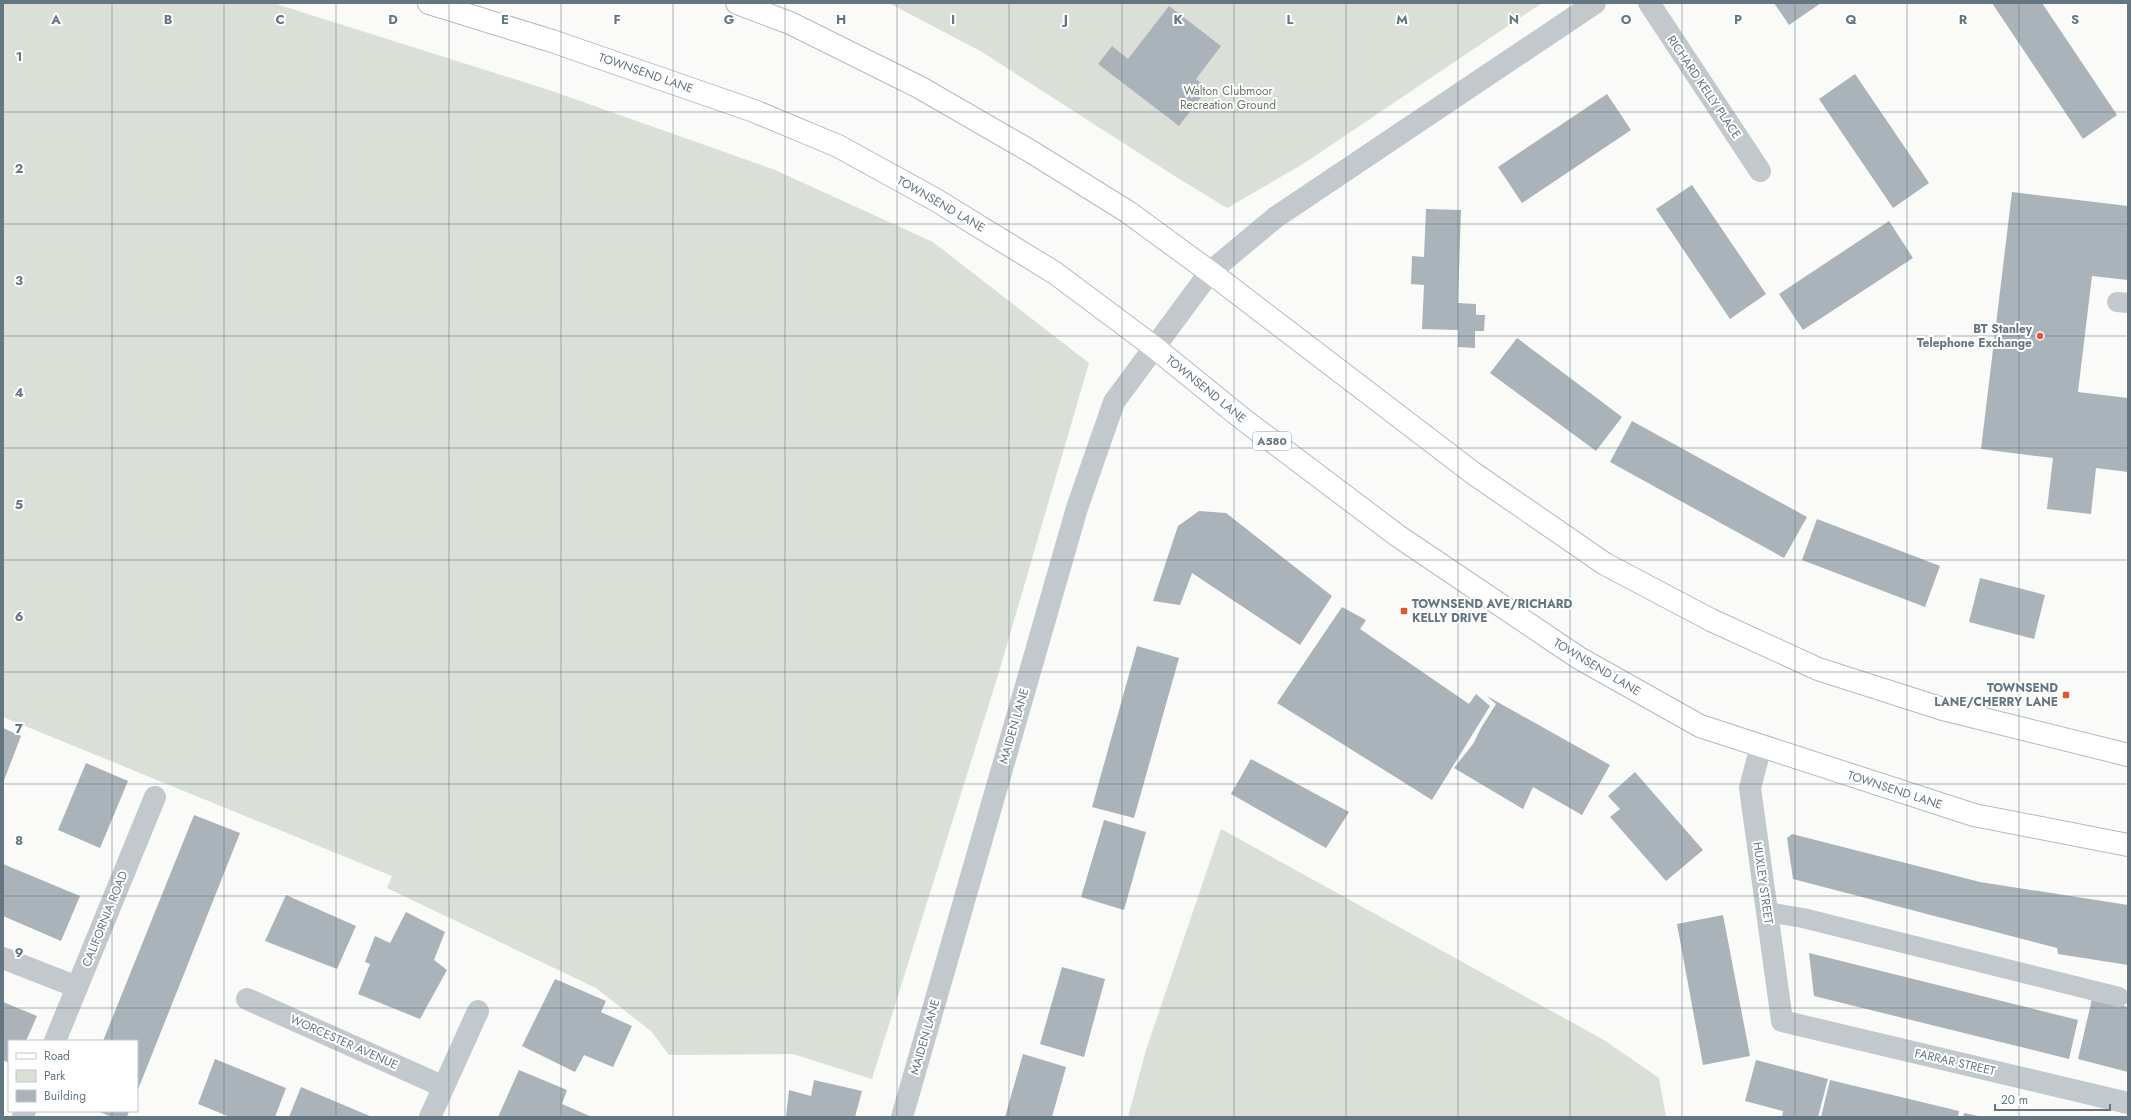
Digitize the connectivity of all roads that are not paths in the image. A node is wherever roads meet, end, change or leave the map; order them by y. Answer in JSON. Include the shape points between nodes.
{"nodes":[{"id":1,"x":429,"y":3,"type":"edge"},
{"id":2,"x":737,"y":3,"type":"edge"},
{"id":3,"x":1596,"y":3,"type":"edge"},
{"id":4,"x":1649,"y":3,"type":"edge"},
{"id":5,"x":1760,"y":171,"type":"dead end"},
{"id":6,"x":1210,"y":272,"type":"junction"},
{"id":7,"x":1154,"y":347,"type":"junction"},
{"id":8,"x":1761,"y":746,"type":"junction"},
{"id":9,"x":2128,"y":755,"type":"edge"},
{"id":10,"x":155,"y":797,"type":"dead end"},
{"id":11,"x":2128,"y":846,"type":"edge"},
{"id":12,"x":1767,"y":912,"type":"junction"},
{"id":13,"x":3,"y":958,"type":"edge"},
{"id":14,"x":77,"y":987,"type":"junction"},
{"id":15,"x":2119,"y":997,"type":"dead end"},
{"id":16,"x":247,"y":998,"type":"dead end"},
{"id":17,"x":478,"y":1011,"type":"dead end"},
{"id":18,"x":1782,"y":1022,"type":"joint"},
{"id":19,"x":55,"y":1040,"type":"edge"},
{"id":20,"x":442,"y":1086,"type":"junction"},
{"id":21,"x":2128,"y":1103,"type":"edge"},
{"id":22,"x":430,"y":1117,"type":"edge"},
{"id":23,"x":902,"y":1117,"type":"edge"}],
"edges":[{"from":1,"to":7,"type":"main road","name":"TOWNSEND LANE","number":"A580","via":[[552,41],[754,111],[838,146],[936,200],[1055,273]]},
{"from":2,"to":6,"type":"main road","via":[[790,22],[925,91],[1030,151],[1128,212]]},
{"from":3,"to":6,"type":"street","name":"MAIDEN LANE","via":[[1276,217]]},
{"from":4,"to":5,"type":"street","name":"RICHARD KELLY PLACE"},
{"from":6,"to":7,"type":"street","name":"MAIDEN LANE"},
{"from":6,"to":9,"type":"main road","via":[[1472,473],[1605,564],[1705,616],[1818,670],[1943,709]]},
{"from":7,"to":8,"type":"main road","name":"TOWNSEND LANE","number":"A580","via":[[1244,420],[1398,536],[1579,658],[1700,726]]},
{"from":7,"to":23,"type":"street","name":"MAIDEN LANE","via":[[1114,402],[1077,508]]},
{"from":8,"to":11,"type":"main road","name":"TOWNSEND LANE","number":"A580","via":[[1974,815]]},
{"from":8,"to":12,"type":"street","name":"HUXLEY STREET","via":[[1750,788]]},
{"from":10,"to":14,"type":"street","name":"CALIFORNIA ROAD"},
{"from":12,"to":15,"type":"lane","via":[[1803,918]]},
{"from":12,"to":18,"type":"street","name":"HUXLEY STREET"},
{"from":13,"to":14,"type":"street"},
{"from":14,"to":19,"type":"street","name":"CALIFORNIA ROAD"},
{"from":16,"to":20,"type":"street","name":"WORCESTER AVENUE"},
{"from":17,"to":20,"type":"street"},
{"from":18,"to":21,"type":"street","name":"FARRAR STREET"},
{"from":20,"to":22,"type":"street"}]}
